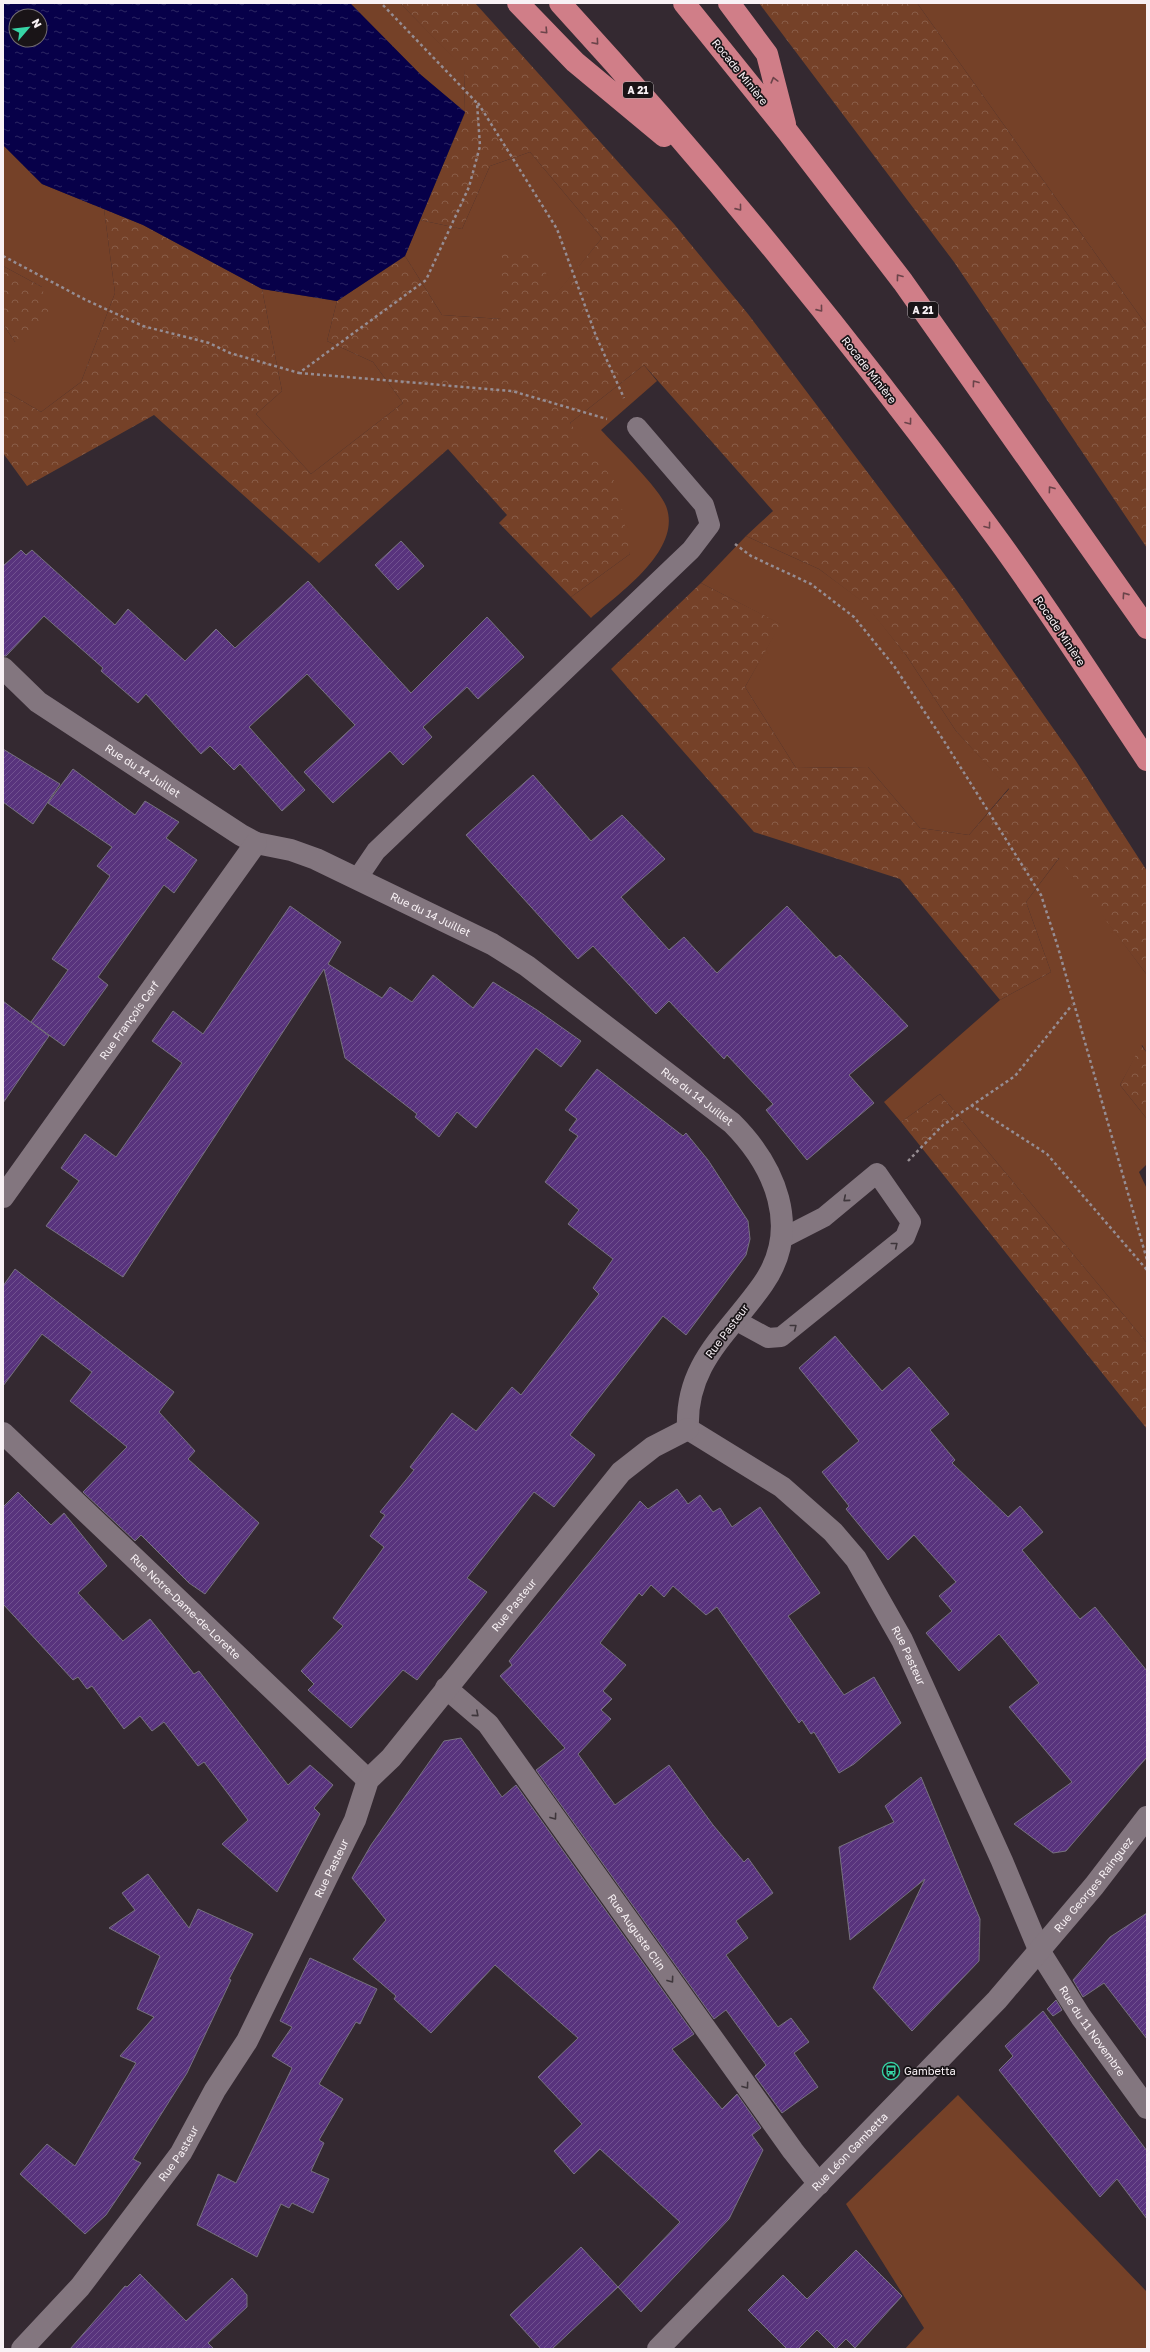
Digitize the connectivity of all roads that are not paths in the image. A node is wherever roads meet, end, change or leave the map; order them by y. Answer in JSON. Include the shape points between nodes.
{"nodes":[{"id":1,"x":518,"y":3,"type":"edge"},
{"id":2,"x":560,"y":3,"type":"edge"},
{"id":3,"x":684,"y":3,"type":"edge"},
{"id":4,"x":729,"y":3,"type":"edge"},
{"id":5,"x":787,"y":131,"type":"junction"},
{"id":6,"x":714,"y":177,"type":"junction"},
{"id":7,"x":637,"y":427,"type":"road end"},
{"id":8,"x":1147,"y":628,"type":"edge"},
{"id":9,"x":3,"y":668,"type":"edge"},
{"id":10,"x":1147,"y":760,"type":"edge"},
{"id":11,"x":256,"y":844,"type":"junction"},
{"id":12,"x":357,"y":879,"type":"junction"},
{"id":13,"x":3,"y":1197,"type":"edge"},
{"id":14,"x":781,"y":1239,"type":"junction"},
{"id":15,"x":735,"y":1320,"type":"junction"},
{"id":16,"x":688,"y":1429,"type":"junction"},
{"id":17,"x":3,"y":1433,"type":"edge"},
{"id":18,"x":446,"y":1688,"type":"junction"},
{"id":19,"x":368,"y":1780,"type":"junction"},
{"id":20,"x":1147,"y":1817,"type":"edge"},
{"id":21,"x":1040,"y":1952,"type":"junction"},
{"id":22,"x":1147,"y":2108,"type":"edge"},
{"id":23,"x":819,"y":2184,"type":"junction"},
{"id":24,"x":22,"y":2349,"type":"edge"},
{"id":25,"x":658,"y":2349,"type":"edge"}],
"edges":[{"from":1,"to":6,"type":"highway","one_way":true,"via":[[574,62]]},
{"from":2,"to":6,"type":"highway","name":"Rocade Minière","number":"A 21","one_way":true},
{"from":3,"to":5,"type":"highway","name":"Rocade Minière","number":"A 21"},
{"from":5,"to":4,"type":"highway","one_way":true,"via":[[767,54]]},
{"from":8,"to":5,"type":"highway","name":"Rocade Minière","number":"A 21","one_way":true,"via":[[903,282]]},
{"from":6,"to":10,"type":"highway","name":"Rocade Minière","number":"A 21","one_way":true,"via":[[860,358],[994,534]]},
{"from":7,"to":12,"type":"lane","via":[[704,505],[710,525],[691,550],[376,851]]},
{"from":9,"to":11,"type":"street","name":"Rue du 14 Juillet","via":[[38,702]]},
{"from":11,"to":12,"type":"street","name":"Rue du 14 Juillet","via":[[291,850]]},
{"from":11,"to":13,"type":"street","name":"Rue François Cerf"},
{"from":12,"to":14,"type":"street","name":"Rue du 14 Juillet","via":[[492,944],[527,966],[732,1123],[758,1152],[778,1194],[782,1215]]},
{"from":14,"to":15,"type":"street","name":"Rue Pasteur","via":[[764,1283]]},
{"from":15,"to":14,"type":"lane","one_way":true,"via":[[768,1338],[781,1337],[905,1237],[911,1222],[877,1173],[824,1217]]},
{"from":15,"to":16,"type":"street","name":"Rue Pasteur","via":[[714,1344],[698,1374],[689,1398]]},
{"from":16,"to":18,"type":"street","name":"Rue Pasteur","via":[[653,1447],[621,1472]]},
{"from":16,"to":21,"type":"street","name":"Rue Pasteur","via":[[782,1487],[833,1532],[856,1559],[902,1640],[1002,1861]]},
{"from":17,"to":19,"type":"street","name":"Rue Notre-Dame-de-Lorette"},
{"from":18,"to":19,"type":"street","name":"Rue Pasteur","via":[[391,1758]]},
{"from":18,"to":23,"type":"street","name":"Rue Auguste Clin","one_way":true,"via":[[488,1724]]},
{"from":19,"to":24,"type":"street","name":"Rue Pasteur","via":[[355,1820],[247,2041],[215,2090],[181,2153],[80,2287]]},
{"from":20,"to":21,"type":"street","name":"Rue Georges Rainguez"},
{"from":21,"to":22,"type":"street","name":"Rue du 11 Novembre","via":[[1081,2017]]},
{"from":21,"to":23,"type":"street","name":"Rue Léon Gambetta"},
{"from":23,"to":25,"type":"street","name":"Rue Léon Gambetta"}]}
